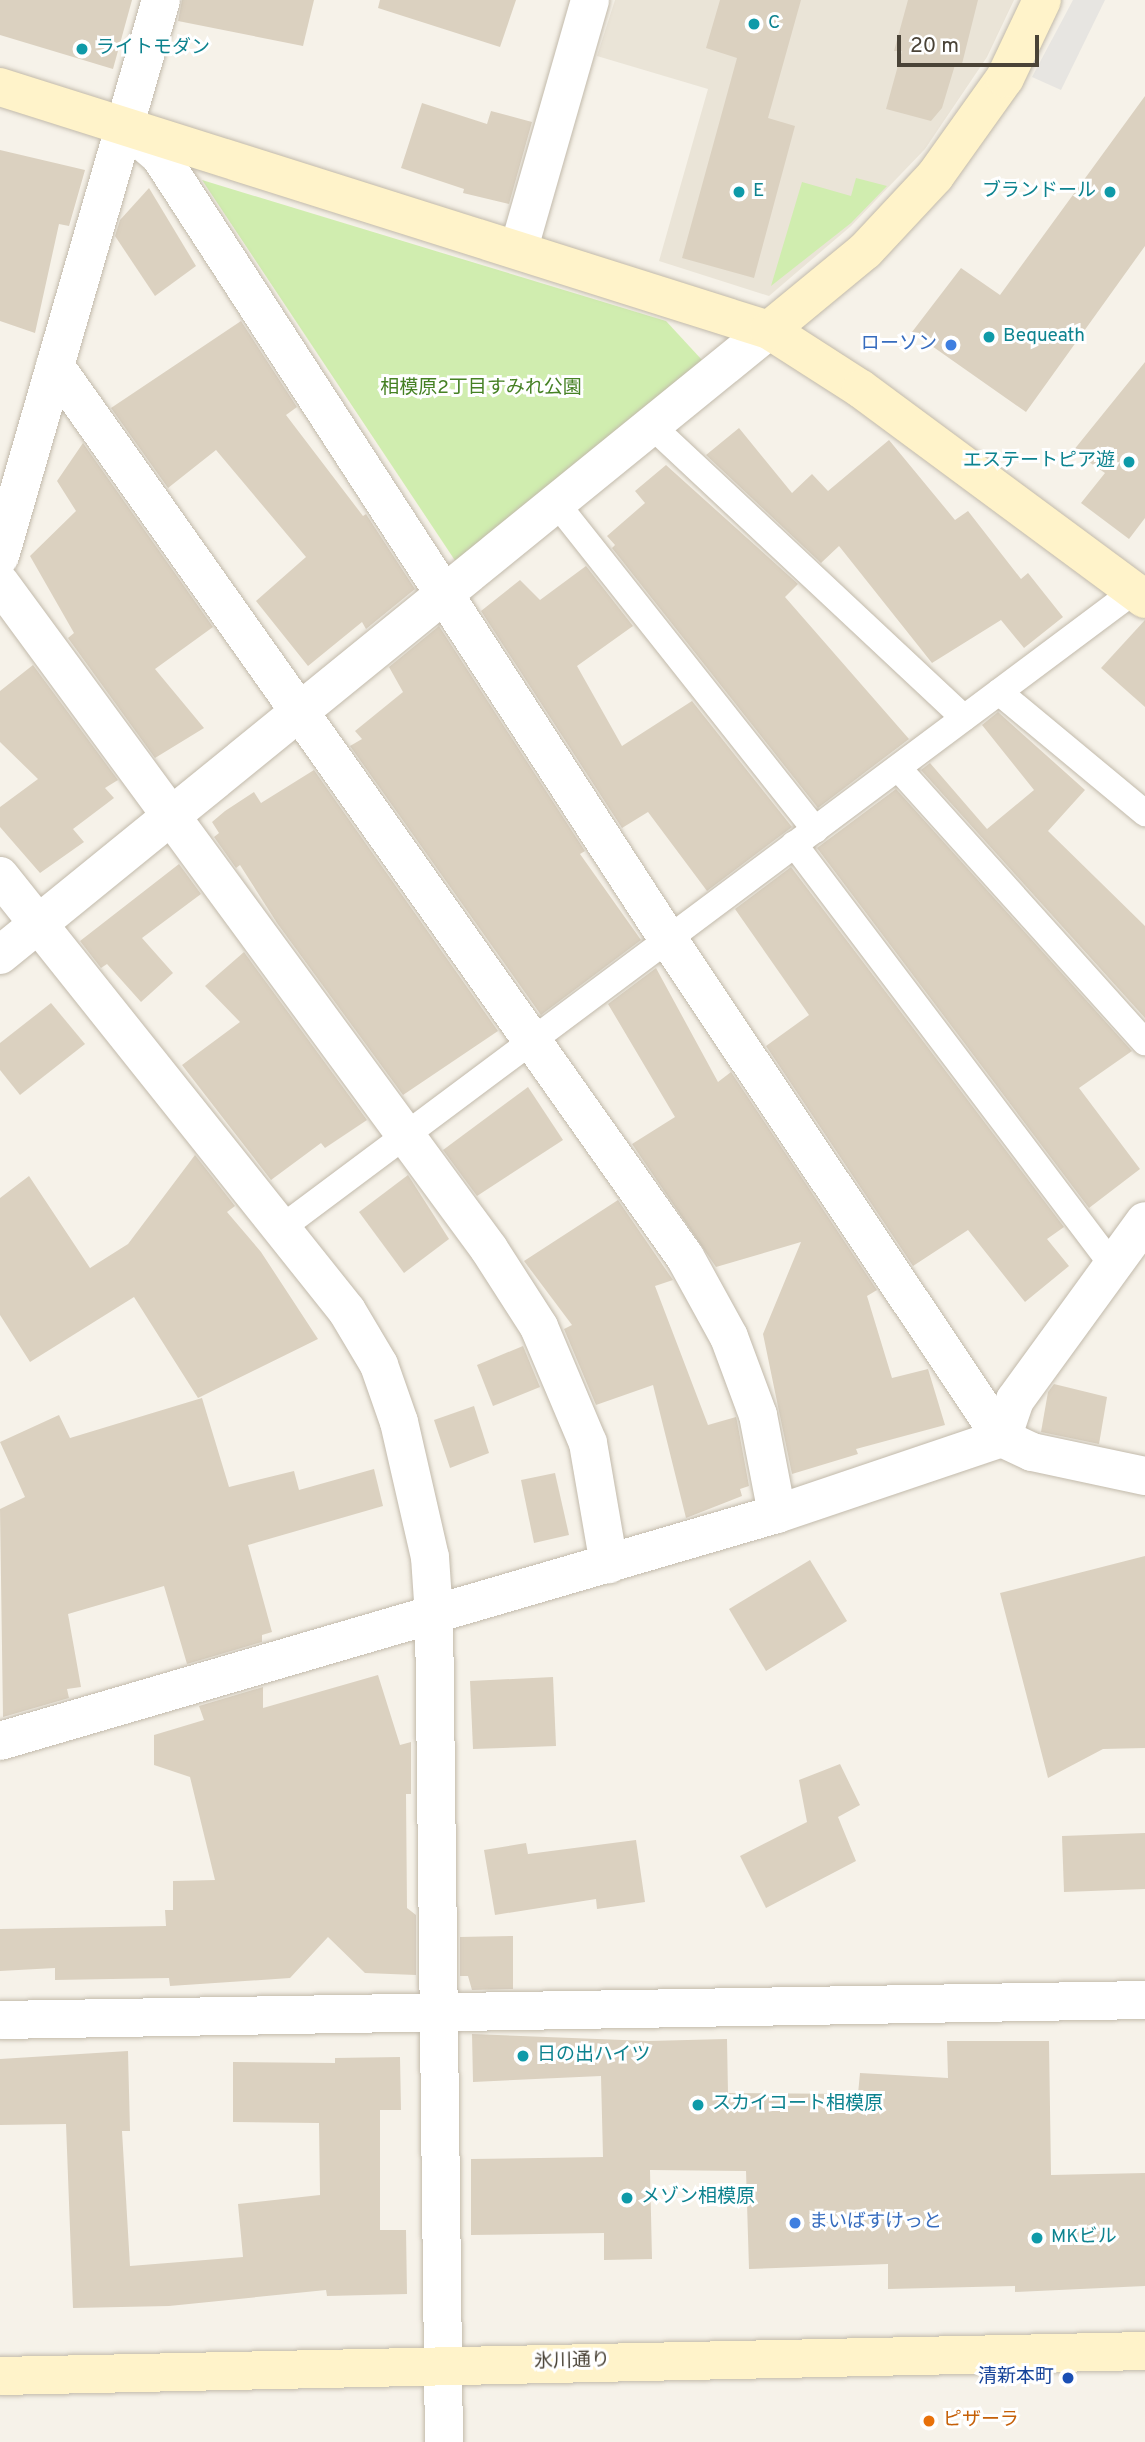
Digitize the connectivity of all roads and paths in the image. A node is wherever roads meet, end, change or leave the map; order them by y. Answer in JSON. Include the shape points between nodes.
{"nodes":[{"id":1,"x":161,"y":0,"type":"edge"},
{"id":2,"x":590,"y":0,"type":"edge"},
{"id":3,"x":1042,"y":0,"type":"edge"},
{"id":4,"x":0,"y":87,"type":"edge"},
{"id":5,"x":126,"y":127,"type":"junction"},
{"id":6,"x":519,"y":248,"type":"junction"},
{"id":7,"x":769,"y":330,"type":"junction"},
{"id":8,"x":55,"y":366,"type":"junction"},
{"id":9,"x":652,"y":426,"type":"junction"},
{"id":10,"x":557,"y":504,"type":"junction"},
{"id":11,"x":0,"y":556,"type":"edge"},
{"id":12,"x":0,"y":583,"type":"edge"},
{"id":13,"x":1141,"y":589,"type":"edge"},
{"id":14,"x":446,"y":596,"type":"junction"},
{"id":15,"x":999,"y":692,"type":"junction"},
{"id":16,"x":301,"y":712,"type":"junction"},
{"id":17,"x":964,"y":718,"type":"junction"},
{"id":18,"x":898,"y":768,"type":"junction"},
{"id":19,"x":1145,"y":813,"type":"edge"},
{"id":20,"x":174,"y":815,"type":"junction"},
{"id":21,"x":805,"y":837,"type":"junction"},
{"id":22,"x":0,"y":876,"type":"edge"},
{"id":23,"x":39,"y":924,"type":"junction"},
{"id":24,"x":668,"y":939,"type":"junction"},
{"id":25,"x":0,"y":955,"type":"edge"},
{"id":26,"x":531,"y":1041,"type":"junction"},
{"id":27,"x":1145,"y":1042,"type":"edge"},
{"id":28,"x":405,"y":1136,"type":"junction"},
{"id":29,"x":1145,"y":1221,"type":"edge"},
{"id":30,"x":280,"y":1229,"type":"junction"},
{"id":31,"x":1113,"y":1266,"type":"junction"},
{"id":32,"x":1002,"y":1438,"type":"junction"},
{"id":33,"x":1145,"y":1476,"type":"edge"},
{"id":34,"x":777,"y":1514,"type":"junction"},
{"id":35,"x":609,"y":1564,"type":"junction"},
{"id":36,"x":434,"y":1615,"type":"junction"},
{"id":37,"x":0,"y":1741,"type":"edge"},
{"id":38,"x":1145,"y":2000,"type":"edge"},
{"id":39,"x":440,"y":2014,"type":"junction"},
{"id":40,"x":0,"y":2020,"type":"edge"},
{"id":41,"x":1145,"y":2351,"type":"edge"},
{"id":42,"x":444,"y":2365,"type":"junction"},
{"id":43,"x":0,"y":2376,"type":"edge"},
{"id":44,"x":444,"y":2442,"type":"edge"}],
"edges":[{"from":1,"to":5,"type":"street"},
{"from":2,"to":6,"type":"street"},
{"from":3,"to":7,"type":"street","via":[[1005,78],[935,176],[865,251]]},
{"from":4,"to":5,"type":"street"},
{"from":5,"to":6,"type":"street"},
{"from":5,"to":8,"type":"street"},
{"from":5,"to":14,"type":"street","via":[[160,156]]},
{"from":6,"to":7,"type":"street"},
{"from":7,"to":9,"type":"street"},
{"from":7,"to":13,"type":"street","via":[[861,389]]},
{"from":8,"to":11,"type":"street"},
{"from":8,"to":16,"type":"street"},
{"from":9,"to":10,"type":"street"},
{"from":9,"to":17,"type":"lane"},
{"from":10,"to":14,"type":"street"},
{"from":10,"to":21,"type":"lane"},
{"from":12,"to":20,"type":"street"},
{"from":13,"to":15,"type":"lane"},
{"from":14,"to":16,"type":"street"},
{"from":14,"to":24,"type":"street"},
{"from":15,"to":17,"type":"lane"},
{"from":15,"to":19,"type":"lane"},
{"from":16,"to":20,"type":"street"},
{"from":16,"to":26,"type":"street"},
{"from":17,"to":18,"type":"lane"},
{"from":18,"to":21,"type":"lane"},
{"from":18,"to":27,"type":"lane"},
{"from":20,"to":23,"type":"street"},
{"from":20,"to":28,"type":"street"},
{"from":21,"to":24,"type":"lane"},
{"from":21,"to":31,"type":"lane"},
{"from":22,"to":23,"type":"street"},
{"from":23,"to":25,"type":"street"},
{"from":23,"to":30,"type":"street"},
{"from":24,"to":26,"type":"lane"},
{"from":24,"to":32,"type":"street"},
{"from":26,"to":28,"type":"lane"},
{"from":26,"to":34,"type":"street","via":[[685,1257],[729,1337],[758,1415]]},
{"from":28,"to":30,"type":"lane"},
{"from":28,"to":35,"type":"street","via":[[539,1327],[588,1443]]},
{"from":29,"to":31,"type":"street"},
{"from":30,"to":36,"type":"street","via":[[346,1311],[379,1365],[417,1487],[430,1557]]},
{"from":31,"to":32,"type":"street","via":[[1015,1400]]},
{"from":32,"to":33,"type":"street","via":[[1032,1452]]},
{"from":32,"to":34,"type":"street"},
{"from":34,"to":35,"type":"street"},
{"from":35,"to":36,"type":"street"},
{"from":36,"to":37,"type":"street"},
{"from":36,"to":39,"type":"street"},
{"from":38,"to":39,"type":"street"},
{"from":39,"to":40,"type":"street"},
{"from":39,"to":42,"type":"street"},
{"from":41,"to":42,"type":"street","name":"氷川通り"},
{"from":42,"to":43,"type":"street","name":"氷川通り"},
{"from":42,"to":44,"type":"street"}]}
